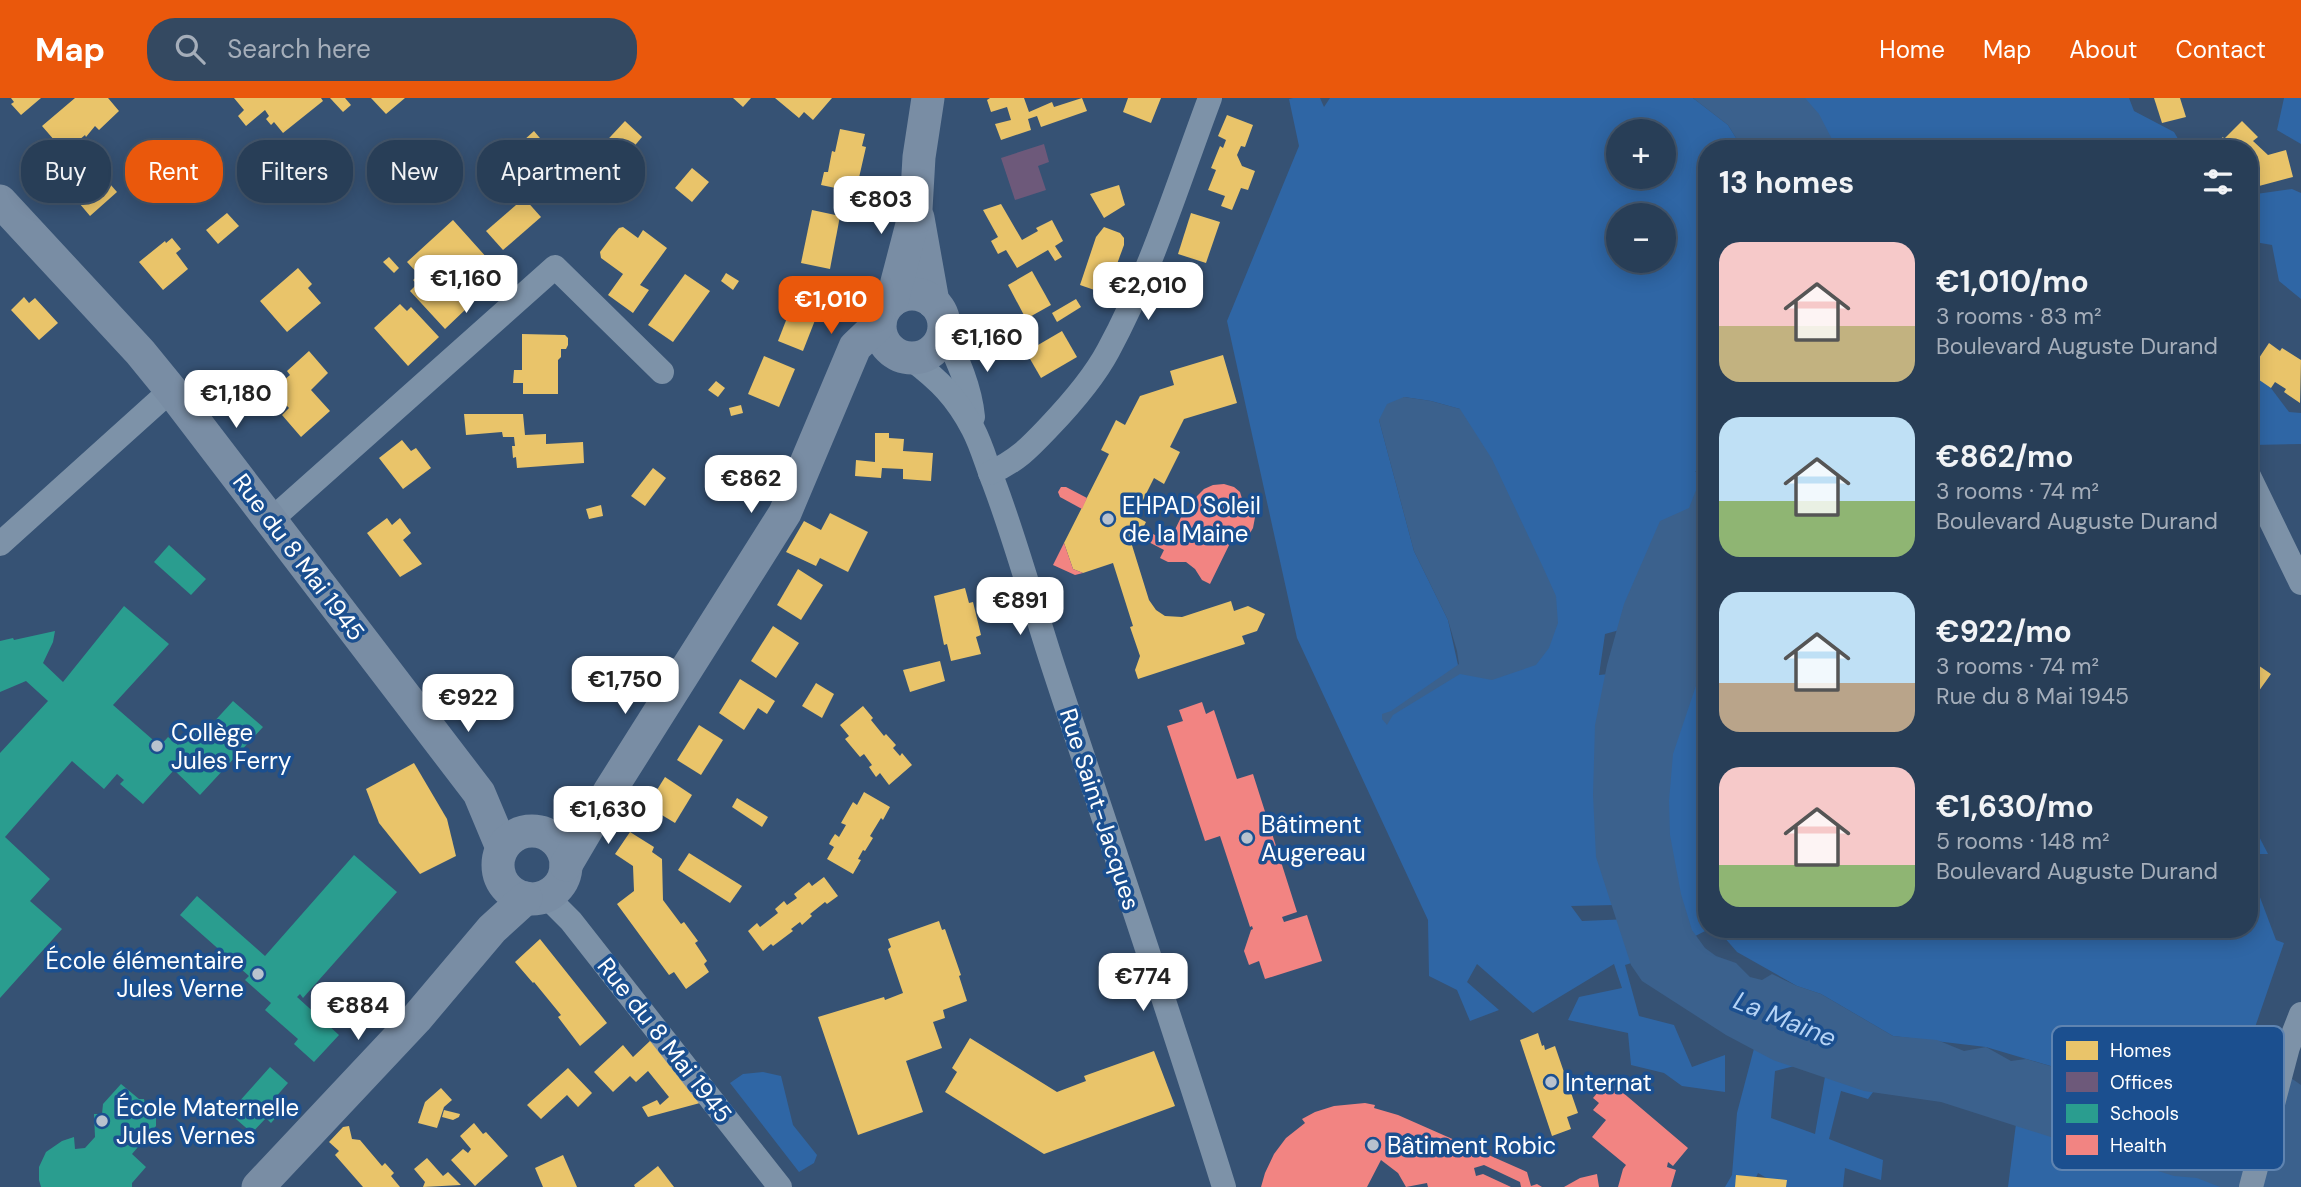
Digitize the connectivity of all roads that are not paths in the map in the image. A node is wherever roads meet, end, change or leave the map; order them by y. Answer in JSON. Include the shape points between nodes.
{"nodes":[{"id":1,"x":928,"y":98,"type":"edge"},
{"id":2,"x":1210,"y":98,"type":"edge"},
{"id":3,"x":0,"y":201,"type":"edge"},
{"id":4,"x":916,"y":209,"type":"junction"},
{"id":5,"x":890,"y":300,"type":"junction"},
{"id":6,"x":939,"y":316,"type":"junction"},
{"id":7,"x":904,"y":357,"type":"junction"},
{"id":8,"x":662,"y":372,"type":"dead end"},
{"id":9,"x":839,"y":386,"type":"junction"},
{"id":10,"x":172,"y":390,"type":"junction"},
{"id":11,"x":975,"y":432,"type":"junction"},
{"id":12,"x":990,"y":473,"type":"junction"},
{"id":13,"x":2258,"y":495,"type":"edge"},
{"id":14,"x":271,"y":520,"type":"junction"},
{"id":15,"x":0,"y":544,"type":"edge"},
{"id":16,"x":2301,"y":583,"type":"edge"},
{"id":17,"x":604,"y":801,"type":"junction"},
{"id":18,"x":525,"y":837,"type":"junction"},
{"id":19,"x":566,"y":864,"type":"junction"},
{"id":20,"x":525,"y":892,"type":"junction"},
{"id":21,"x":2301,"y":1014,"type":"edge"},
{"id":22,"x":2284,"y":1062,"type":"edge"},
{"id":23,"x":2255,"y":1170,"type":"edge"},
{"id":24,"x":258,"y":1187,"type":"edge"},
{"id":25,"x":780,"y":1187,"type":"edge"},
{"id":26,"x":1224,"y":1187,"type":"edge"},
{"id":27,"x":2251,"y":1187,"type":"edge"}],
"edges":[{"from":1,"to":4,"type":"main road"},
{"from":2,"to":12,"type":"street","via":[[1144,275],[1107,354],[1064,412],[1034,443],[1010,464]]},
{"from":3,"to":10,"type":"main road","name":"Rue du 8 Mai 1945"},
{"from":4,"to":5,"type":"main road"},
{"from":4,"to":6,"type":"main road"},
{"from":5,"to":6,"type":"main road","via":[[924,296]]},
{"from":5,"to":7,"type":"main road","via":[[883,341]]},
{"from":5,"to":9,"type":"main road","via":[[855,347]]},
{"from":6,"to":7,"type":"main road","via":[[937,348],[921,358]]},
{"from":6,"to":11,"type":"street","name":"Rue Saint-Jacques","via":[[965,380]]},
{"from":7,"to":9,"type":"main road"},
{"from":7,"to":11,"type":"street","name":"Rue Saint-Jacques","via":[[939,380]]},
{"from":8,"to":14,"type":"street","via":[[555,267]]},
{"from":9,"to":17,"type":"main road","via":[[785,513]]},
{"from":10,"to":14,"type":"main road","name":"Rue du 8 Mai 1945"},
{"from":10,"to":15,"type":"street"},
{"from":11,"to":12,"type":"street","name":"Rue Saint-Jacques"},
{"from":12,"to":26,"type":"street","name":"Rue Saint-Jacques"},
{"from":13,"to":16,"type":"street"},
{"from":14,"to":18,"type":"main road","name":"Rue du 8 Mai 1945","via":[[479,793]]},
{"from":17,"to":18,"type":"main road","via":[[576,819]]},
{"from":17,"to":19,"type":"main road"},
{"from":18,"to":19,"type":"main road","via":[[552,837]]},
{"from":18,"to":20,"type":"main road","via":[[498,867]]},
{"from":19,"to":20,"type":"main road","via":[[560,883]]},
{"from":20,"to":24,"type":"main road","via":[[416,1019]]},
{"from":20,"to":25,"type":"street","name":"Rue du 8 Mai 1945","via":[[571,922]]},
{"from":21,"to":22,"type":"street"},
{"from":23,"to":27,"type":"street"}]}
